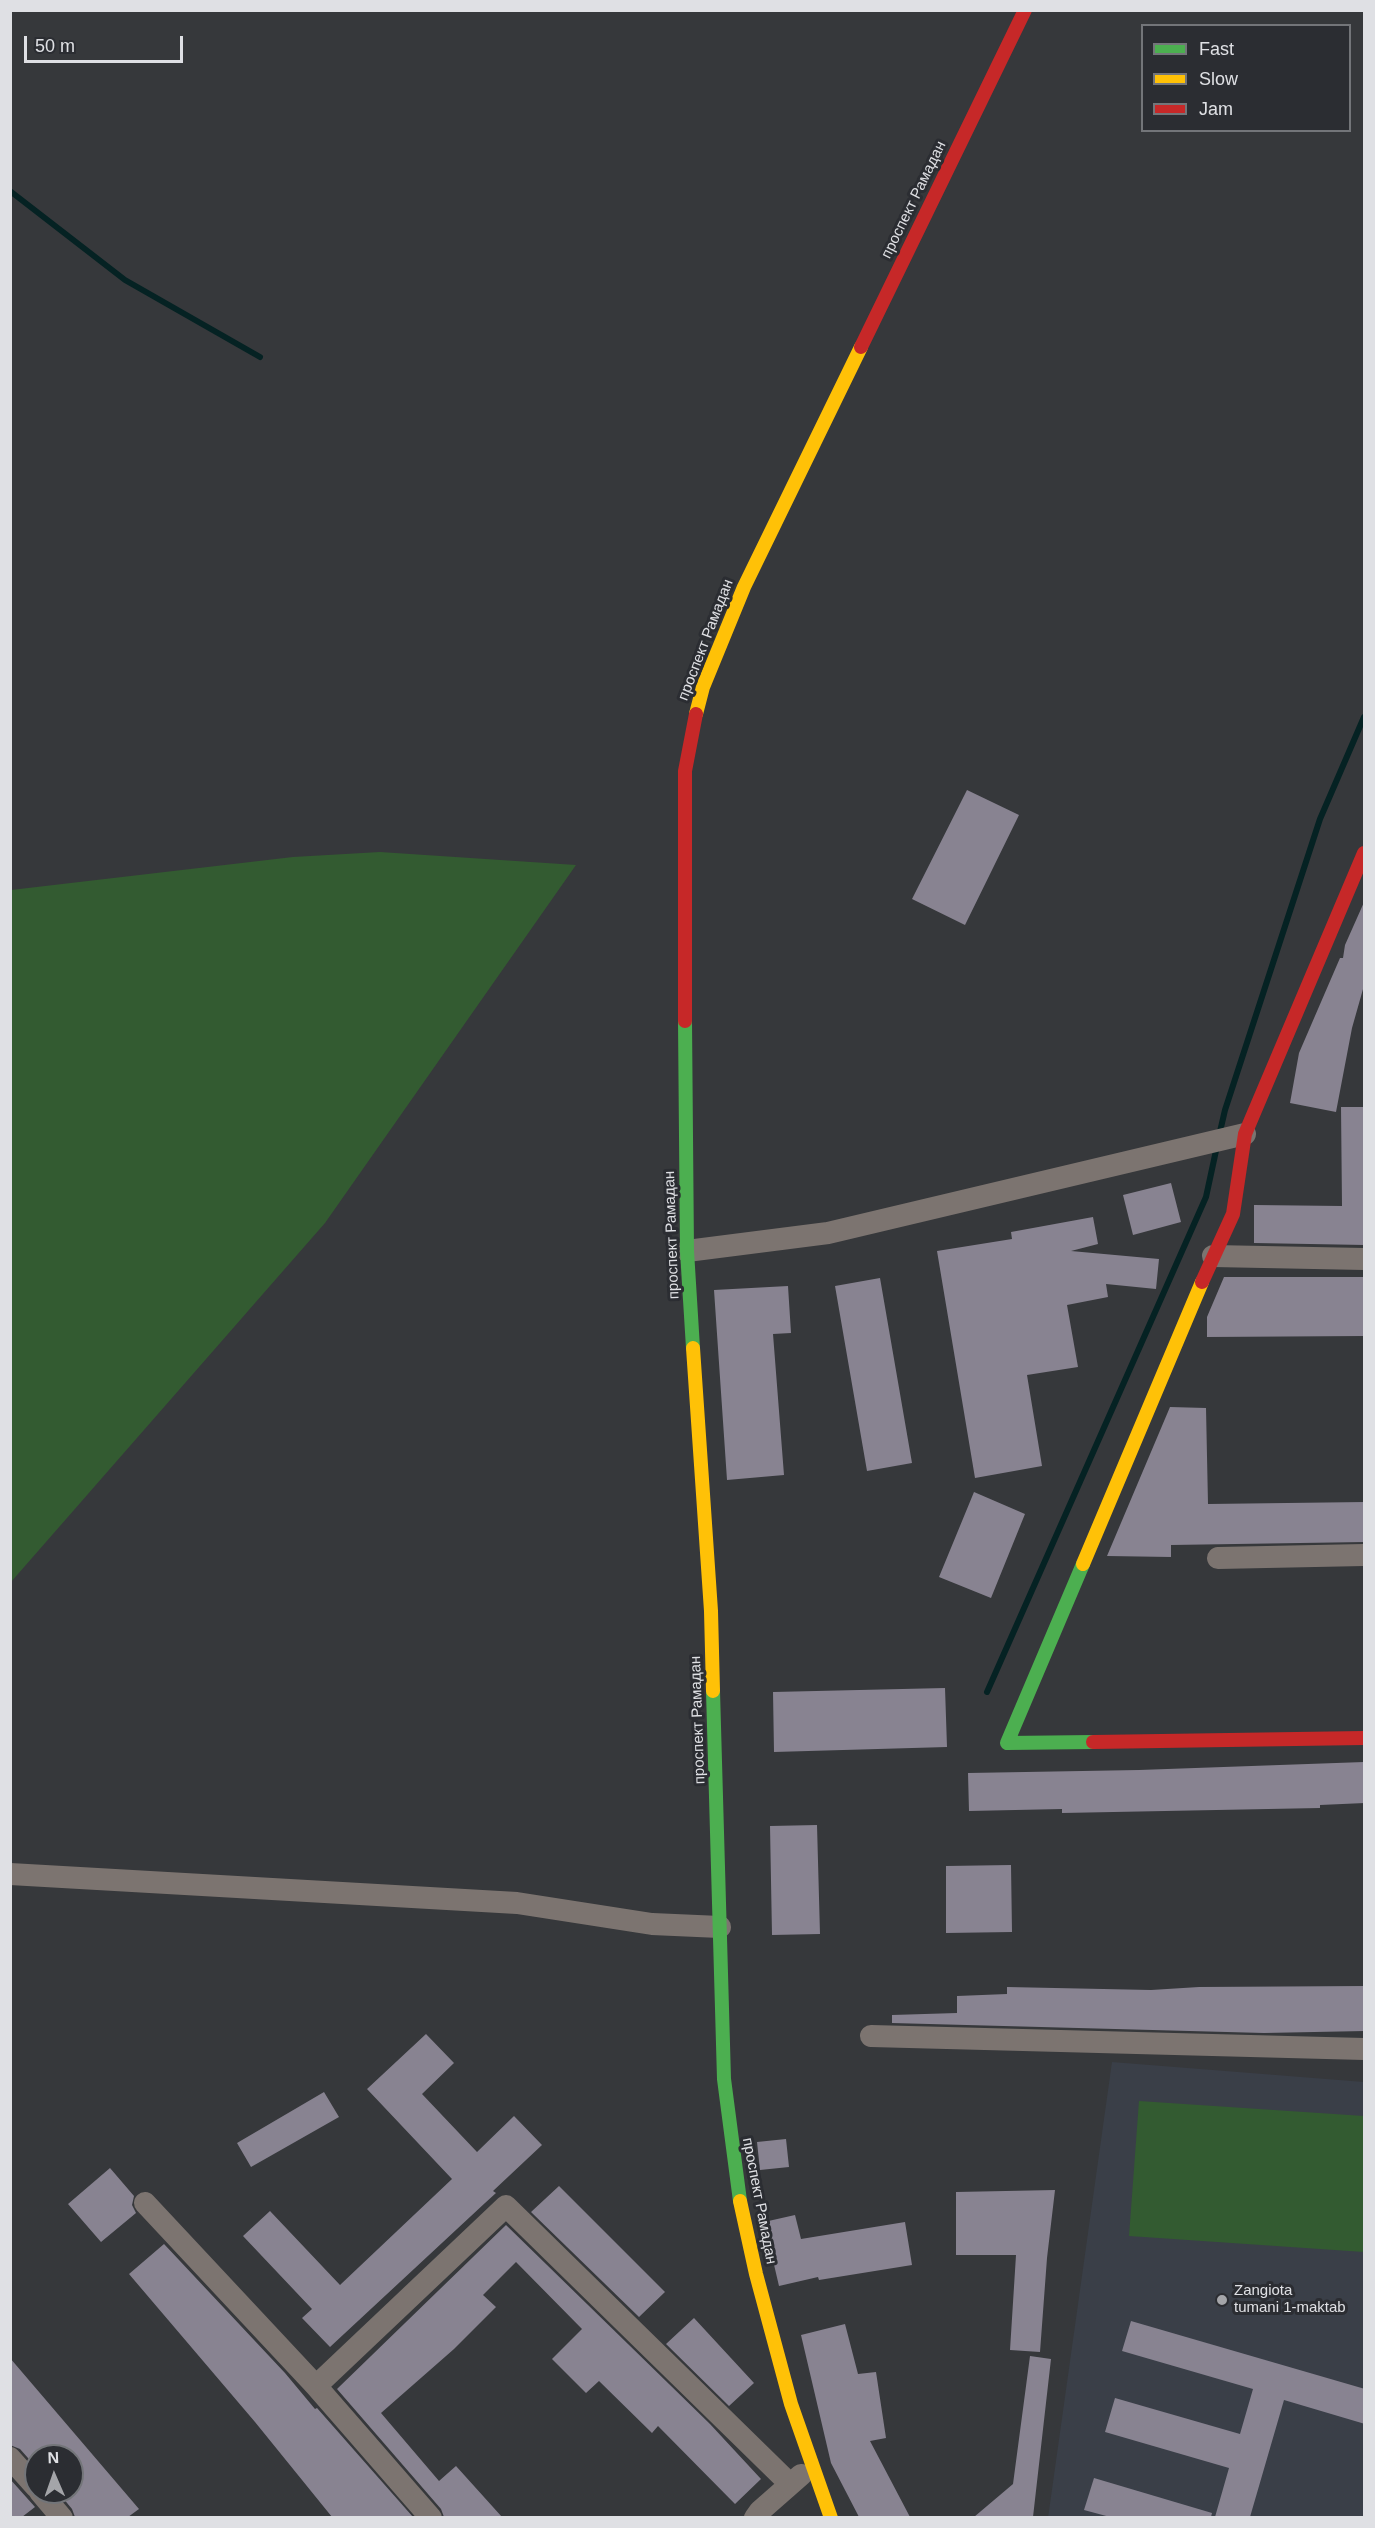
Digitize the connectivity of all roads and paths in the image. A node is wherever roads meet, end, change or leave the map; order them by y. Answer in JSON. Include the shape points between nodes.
{"nodes":[{"id":1,"x":1025,"y":10,"type":"edge"},
{"id":2,"x":1365,"y":853,"type":"edge"},
{"id":3,"x":1236,"y":1136,"type":"junction"},
{"id":4,"x":687,"y":1251,"type":"junction"},
{"id":5,"x":1213,"y":1256,"type":"junction"},
{"id":6,"x":1365,"y":1259,"type":"edge"},
{"id":7,"x":1365,"y":1556,"type":"edge"},
{"id":8,"x":1218,"y":1558,"type":"dead end"},
{"id":9,"x":1365,"y":1738,"type":"edge"},
{"id":10,"x":10,"y":1874,"type":"edge"},
{"id":11,"x":720,"y":1927,"type":"junction"},
{"id":12,"x":871,"y":2036,"type":"dead end"},
{"id":13,"x":1365,"y":2049,"type":"edge"},
{"id":14,"x":146,"y":2203,"type":"dead end"},
{"id":15,"x":316,"y":2386,"type":"junction"},
{"id":16,"x":10,"y":2458,"type":"edge"},
{"id":17,"x":811,"y":2466,"type":"junction"},
{"id":18,"x":24,"y":2474,"type":"edge"},
{"id":19,"x":790,"y":2484,"type":"junction"},
{"id":20,"x":51,"y":2504,"type":"edge"},
{"id":21,"x":62,"y":2517,"type":"edge"},
{"id":22,"x":431,"y":2517,"type":"edge"},
{"id":23,"x":755,"y":2517,"type":"edge"},
{"id":24,"x":831,"y":2517,"type":"edge"}],
"edges":[{"from":1,"to":4,"type":"main road","name":"проспект Рамадан","via":[[744,587],[703,687],[691,730],[685,771],[683,855]]},
{"from":2,"to":3,"type":"main road"},
{"from":3,"to":4,"type":"street","via":[[828,1233]]},
{"from":3,"to":5,"type":"main road","via":[[1233,1214]]},
{"from":4,"to":11,"type":"main road","name":"проспект Рамадан","via":[[711,1611]]},
{"from":5,"to":6,"type":"street"},
{"from":5,"to":9,"type":"main road","via":[[1007,1743]]},
{"from":7,"to":8,"type":"street"},
{"from":10,"to":11,"type":"street","via":[[516,1903],[652,1924]]},
{"from":11,"to":17,"type":"main road","name":"проспект Рамадан","via":[[724,2079],[741,2208]]},
{"from":12,"to":13,"type":"street"},
{"from":14,"to":15,"type":"street"},
{"from":15,"to":19,"type":"street","via":[[506,2206]]},
{"from":15,"to":22,"type":"street"},
{"from":16,"to":18,"type":"street"},
{"from":17,"to":19,"type":"street"},
{"from":17,"to":24,"type":"main road","name":"проспект Рамадан"},
{"from":19,"to":23,"type":"street"},
{"from":20,"to":21,"type":"street"}]}
